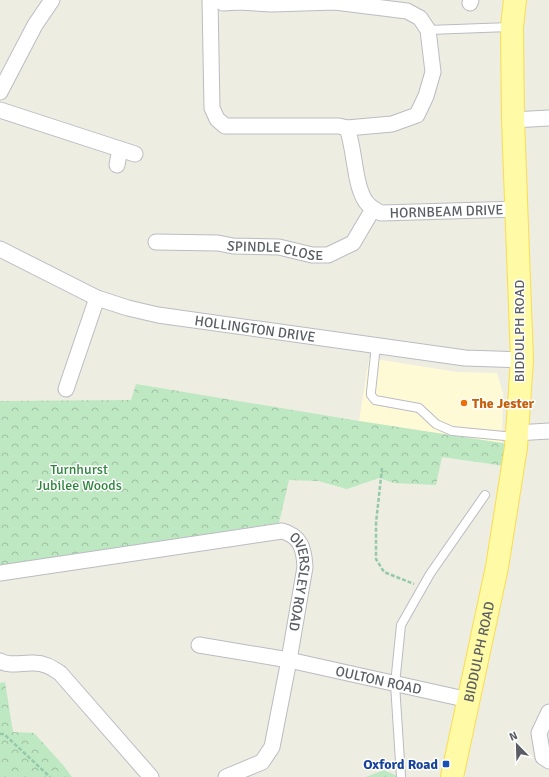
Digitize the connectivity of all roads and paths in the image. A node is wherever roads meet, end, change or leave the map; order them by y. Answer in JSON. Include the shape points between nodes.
{"nodes":[{"id":1,"x":52,"y":0,"type":"edge"},
{"id":2,"x":210,"y":0,"type":"edge"},
{"id":3,"x":219,"y":0,"type":"edge"},
{"id":4,"x":516,"y":0,"type":"edge"},
{"id":5,"x":335,"y":1,"type":"edge"},
{"id":6,"x":512,"y":27,"type":"junction"},
{"id":7,"x":428,"y":30,"type":"junction"},
{"id":8,"x":0,"y":92,"type":"edge"},
{"id":9,"x":0,"y":110,"type":"edge"},
{"id":10,"x":549,"y":118,"type":"edge"},
{"id":11,"x":513,"y":120,"type":"junction"},
{"id":12,"x":347,"y":128,"type":"junction"},
{"id":13,"x":120,"y":149,"type":"junction"},
{"id":14,"x":135,"y":154,"type":"dead end"},
{"id":15,"x":117,"y":165,"type":"dead end"},
{"id":16,"x":372,"y":209,"type":"junction"},
{"id":17,"x":516,"y":209,"type":"junction"},
{"id":18,"x":156,"y":242,"type":"dead end"},
{"id":19,"x":0,"y":249,"type":"edge"},
{"id":20,"x":97,"y":298,"type":"junction"},
{"id":21,"x":376,"y":345,"type":"junction"},
{"id":22,"x":522,"y":360,"type":"junction"},
{"id":23,"x":66,"y":389,"type":"dead end"},
{"id":24,"x":549,"y":431,"type":"edge"},
{"id":25,"x":516,"y":435,"type":"junction"},
{"id":26,"x":382,"y":468,"type":"dead end"},
{"id":27,"x":485,"y":495,"type":"dead end"},
{"id":28,"x":0,"y":573,"type":"edge"},
{"id":29,"x":422,"y":587,"type":"junction"},
{"id":30,"x":199,"y":645,"type":"dead end"},
{"id":31,"x":289,"y":660,"type":"junction"},
{"id":32,"x":0,"y":661,"type":"edge"},
{"id":33,"x":395,"y":684,"type":"junction"},
{"id":34,"x":469,"y":700,"type":"junction"},
{"id":35,"x":549,"y":712,"type":"edge"},
{"id":36,"x":0,"y":734,"type":"edge"},
{"id":37,"x":549,"y":762,"type":"edge"},
{"id":38,"x":50,"y":777,"type":"edge"},
{"id":39,"x":152,"y":777,"type":"edge"},
{"id":40,"x":226,"y":777,"type":"edge"},
{"id":41,"x":401,"y":777,"type":"edge"},
{"id":42,"x":452,"y":777,"type":"edge"}],
"edges":[{"from":1,"to":8,"type":"street","via":[[35,25]]},
{"from":2,"to":12,"type":"street","via":[[212,108],[216,119],[226,126]]},
{"from":3,"to":5,"type":"street","via":[[223,3],[272,4]]},
{"from":4,"to":6,"type":"main road","name":"BIDDULPH ROAD"},
{"from":5,"to":7,"type":"street","via":[[407,11],[420,18]]},
{"from":6,"to":7,"type":"lane"},
{"from":6,"to":11,"type":"main road","name":"BIDDULPH ROAD"},
{"from":7,"to":12,"type":"street","via":[[433,72],[417,115],[392,124]]},
{"from":9,"to":13,"type":"street"},
{"from":10,"to":11,"type":"street"},
{"from":11,"to":17,"type":"main road","name":"BIDDULPH ROAD"},
{"from":12,"to":16,"type":"street","name":"HORNBEAM DRIVE","via":[[360,187]]},
{"from":13,"to":14,"type":"street"},
{"from":13,"to":15,"type":"street"},
{"from":16,"to":17,"type":"street","name":"HORNBEAM DRIVE","via":[[381,213]]},
{"from":16,"to":18,"type":"street","name":"SPINDLE CLOSE","via":[[353,243],[328,255],[312,255],[279,247]]},
{"from":17,"to":22,"type":"main road","name":"BIDDULPH ROAD"},
{"from":19,"to":20,"type":"street","name":"HOLLINGTON DRIVE"},
{"from":20,"to":21,"type":"street","name":"HOLLINGTON DRIVE","via":[[158,315]]},
{"from":20,"to":23,"type":"street"},
{"from":21,"to":22,"type":"street","name":"HOLLINGTON DRIVE","via":[[465,358]]},
{"from":21,"to":25,"type":"lane","via":[[371,392],[375,400],[419,408],[436,424],[452,431]]},
{"from":22,"to":25,"type":"main road","name":"BIDDULPH ROAD"},
{"from":24,"to":25,"type":"street"},
{"from":25,"to":34,"type":"main road","name":"BIDDULPH ROAD","via":[[497,567]]},
{"from":26,"to":29,"type":"path","via":[[376,523],[376,559],[384,572]]},
{"from":27,"to":29,"type":"lane"},
{"from":28,"to":31,"type":"street","name":"OVERSLEY ROAD","via":[[282,531],[299,541],[304,553],[305,567]]},
{"from":29,"to":33,"type":"lane","via":[[401,625]]},
{"from":30,"to":31,"type":"street","name":"OULTON ROAD"},
{"from":31,"to":33,"type":"street","name":"OULTON ROAD"},
{"from":31,"to":40,"type":"street","name":"OVERSLEY ROAD","via":[[272,747],[262,762]]},
{"from":32,"to":39,"type":"street","via":[[11,664],[36,662],[60,673]]},
{"from":33,"to":34,"type":"street","name":"OULTON ROAD"},
{"from":33,"to":41,"type":"lane"},
{"from":34,"to":42,"type":"main road","name":"BIDDULPH ROAD"},
{"from":35,"to":37,"type":"street","via":[[539,733],[543,757]]},
{"from":36,"to":38,"type":"path","via":[[4,734]]}]}
